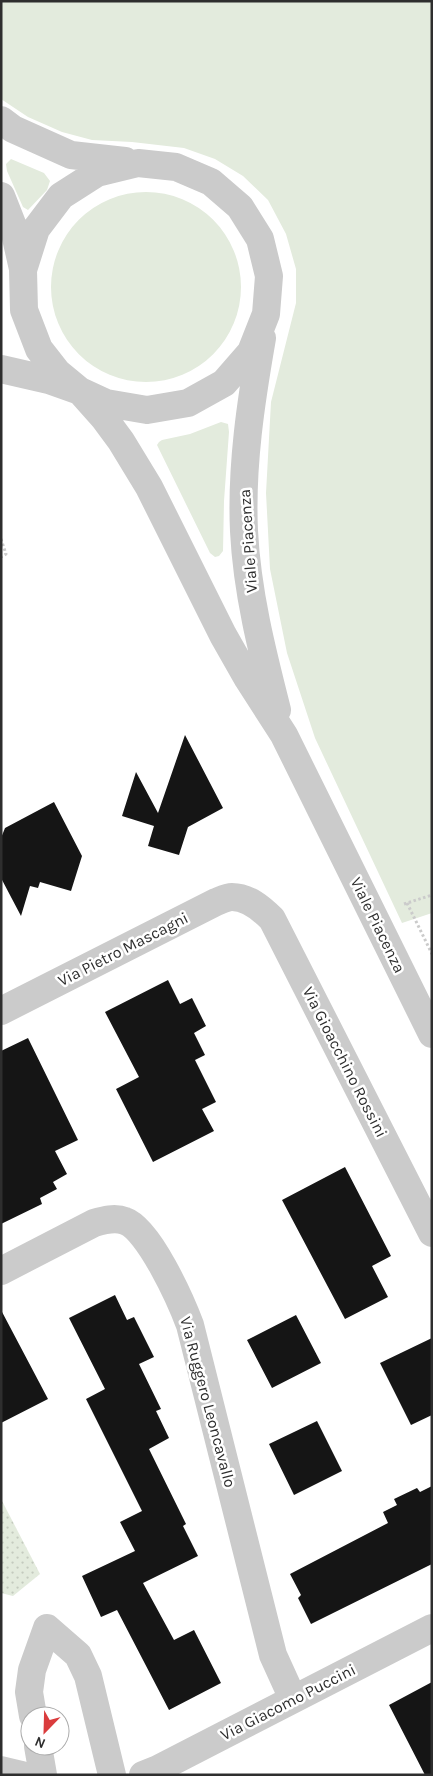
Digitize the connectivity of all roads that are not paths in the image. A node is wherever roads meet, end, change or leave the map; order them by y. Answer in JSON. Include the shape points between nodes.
{"nodes":[{"id":1,"x":1,"y":120,"type":"edge"},
{"id":2,"x":138,"y":163,"type":"junction"},
{"id":3,"x":1,"y":196,"type":"edge"},
{"id":4,"x":23,"y":278,"type":"junction"},
{"id":5,"x":1,"y":312,"type":"edge"},
{"id":6,"x":266,"y":314,"type":"junction"},
{"id":7,"x":1,"y":369,"type":"edge"},
{"id":8,"x":80,"y":391,"type":"junction"},
{"id":9,"x":284,"y":735,"type":"junction"},
{"id":10,"x":248,"y":901,"type":"joint"},
{"id":11,"x":1,"y":1011,"type":"edge"},
{"id":12,"x":432,"y":1034,"type":"edge"},
{"id":13,"x":422,"y":1201,"type":"edge"},
{"id":14,"x":432,"y":1233,"type":"edge"},
{"id":15,"x":1,"y":1270,"type":"edge"},
{"id":16,"x":432,"y":1628,"type":"edge"},
{"id":17,"x":293,"y":1700,"type":"junction"},
{"id":18,"x":31,"y":1706,"type":"edge"},
{"id":19,"x":40,"y":1756,"type":"edge"},
{"id":20,"x":1,"y":1770,"type":"edge"},
{"id":21,"x":22,"y":1775,"type":"edge"},
{"id":22,"x":43,"y":1775,"type":"edge"},
{"id":23,"x":112,"y":1775,"type":"edge"},
{"id":24,"x":143,"y":1775,"type":"edge"}],
"edges":[{"from":1,"to":2,"type":"street","via":[[13,129],[71,155]]},
{"from":2,"to":4,"type":"street","via":[[97,173],[62,196],[36,229]]},
{"from":2,"to":6,"type":"street","via":[[176,167],[211,182],[240,207],[260,240],[269,276]]},
{"from":3,"to":4,"type":"street","via":[[14,229]]},
{"from":4,"to":5,"type":"street","via":[[17,297]]},
{"from":4,"to":8,"type":"street","via":[[24,310],[39,349],[57,372]]},
{"from":6,"to":8,"type":"street","via":[[251,352],[224,383],[188,403],[148,410],[106,404]]},
{"from":6,"to":9,"type":"street","name":"Viale Piacenza","via":[[250,410],[244,530],[261,649]]},
{"from":7,"to":8,"type":"street"},
{"from":8,"to":9,"type":"street","name":"Viale Piacenza","via":[[121,441],[140,471],[223,635]]},
{"from":9,"to":12,"type":"street","name":"Viale Piacenza"},
{"from":10,"to":11,"type":"street","name":"Via Pietro Mascagni","via":[[232,897],[216,902]]},
{"from":10,"to":13,"type":"street","name":"Via Gioacchino Rossini","via":[[272,919]]},
{"from":13,"to":14,"type":"street","name":"Via Gioacchino Rossini"},
{"from":15,"to":17,"type":"street","name":"Via Ruggero Leoncavallo","via":[[108,1219],[124,1221],[137,1228],[146,1240],[180,1299],[190,1325],[273,1655]]},
{"from":16,"to":17,"type":"street","name":"Via Giacomo Puccini"},
{"from":17,"to":24,"type":"street","name":"Via Giacomo Puccini"},
{"from":18,"to":23,"type":"street","via":[[29,1692],[32,1670],[47,1628],[78,1655],[88,1676]]},
{"from":19,"to":22,"type":"street"},
{"from":20,"to":21,"type":"street"}]}
